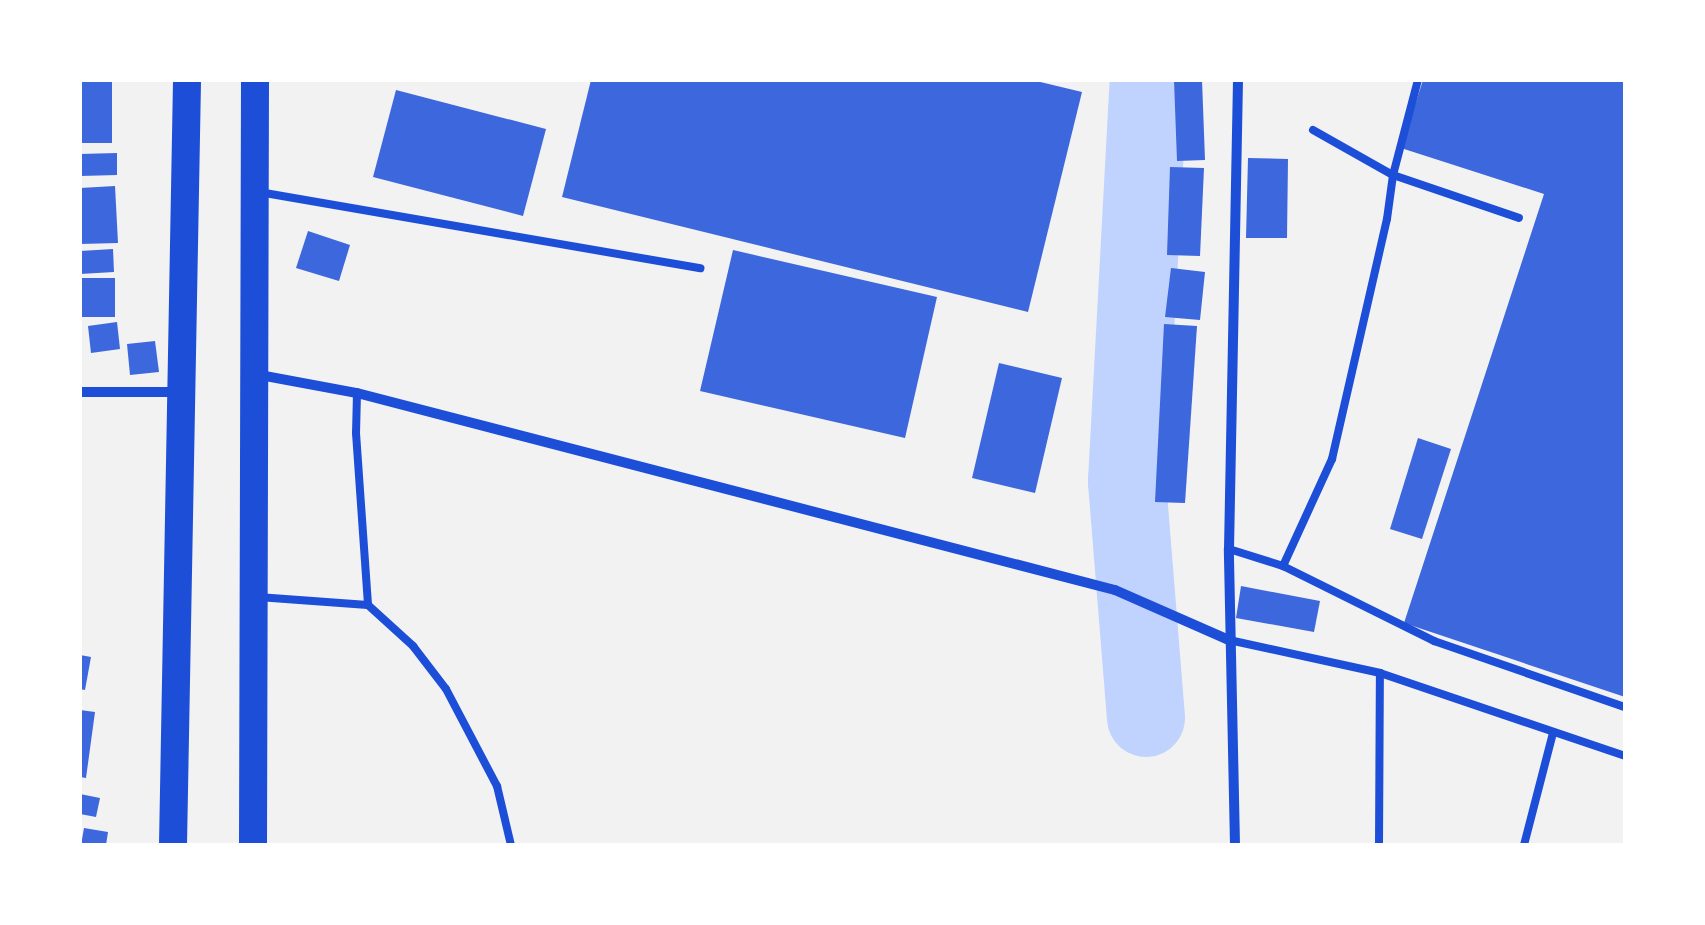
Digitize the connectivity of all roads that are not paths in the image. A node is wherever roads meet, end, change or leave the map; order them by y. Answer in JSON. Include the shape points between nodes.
{"nodes":[{"id":1,"x":186,"y":80,"type":"edge"},
{"id":2,"x":255,"y":80,"type":"edge"},
{"id":3,"x":1238,"y":80,"type":"edge"},
{"id":4,"x":1418,"y":80,"type":"edge"},
{"id":5,"x":1312,"y":130,"type":"dead end"},
{"id":6,"x":1393,"y":175,"type":"junction"},
{"id":7,"x":254,"y":192,"type":"junction"},
{"id":8,"x":1519,"y":218,"type":"dead end"},
{"id":9,"x":701,"y":268,"type":"dead end"},
{"id":10,"x":254,"y":374,"type":"junction"},
{"id":11,"x":80,"y":392,"type":"edge"},
{"id":12,"x":183,"y":392,"type":"junction"},
{"id":13,"x":358,"y":394,"type":"junction"},
{"id":14,"x":1229,"y":549,"type":"junction"},
{"id":15,"x":1282,"y":566,"type":"junction"},
{"id":16,"x":253,"y":596,"type":"junction"},
{"id":17,"x":368,"y":605,"type":"junction"},
{"id":18,"x":1229,"y":640,"type":"junction"},
{"id":19,"x":1380,"y":673,"type":"junction"},
{"id":20,"x":1625,"y":707,"type":"edge"},
{"id":21,"x":1553,"y":733,"type":"junction"},
{"id":22,"x":1625,"y":756,"type":"edge"},
{"id":23,"x":174,"y":845,"type":"edge"},
{"id":24,"x":253,"y":845,"type":"edge"},
{"id":25,"x":511,"y":845,"type":"edge"},
{"id":26,"x":1235,"y":845,"type":"edge"},
{"id":27,"x":1378,"y":845,"type":"edge"},
{"id":28,"x":1524,"y":845,"type":"edge"}],
"edges":[{"from":1,"to":12,"type":"highway"},
{"from":2,"to":7,"type":"highway"},
{"from":3,"to":14,"type":"street"},
{"from":4,"to":6,"type":"lane"},
{"from":5,"to":6,"type":"lane"},
{"from":6,"to":8,"type":"lane"},
{"from":6,"to":15,"type":"lane","via":[[1332,459]]},
{"from":7,"to":9,"type":"lane"},
{"from":7,"to":10,"type":"highway"},
{"from":10,"to":13,"type":"street"},
{"from":10,"to":16,"type":"highway"},
{"from":11,"to":12,"type":"street"},
{"from":12,"to":23,"type":"highway"},
{"from":13,"to":17,"type":"lane"},
{"from":13,"to":18,"type":"street","via":[[1115,590]]},
{"from":14,"to":15,"type":"lane"},
{"from":14,"to":18,"type":"street"},
{"from":15,"to":20,"type":"lane","via":[[1434,641]]},
{"from":16,"to":17,"type":"lane"},
{"from":16,"to":24,"type":"highway"},
{"from":17,"to":25,"type":"lane","via":[[446,688],[497,786]]},
{"from":18,"to":19,"type":"lane"},
{"from":18,"to":26,"type":"street"},
{"from":19,"to":21,"type":"lane"},
{"from":19,"to":27,"type":"lane"},
{"from":21,"to":22,"type":"lane"},
{"from":21,"to":28,"type":"lane"}]}
